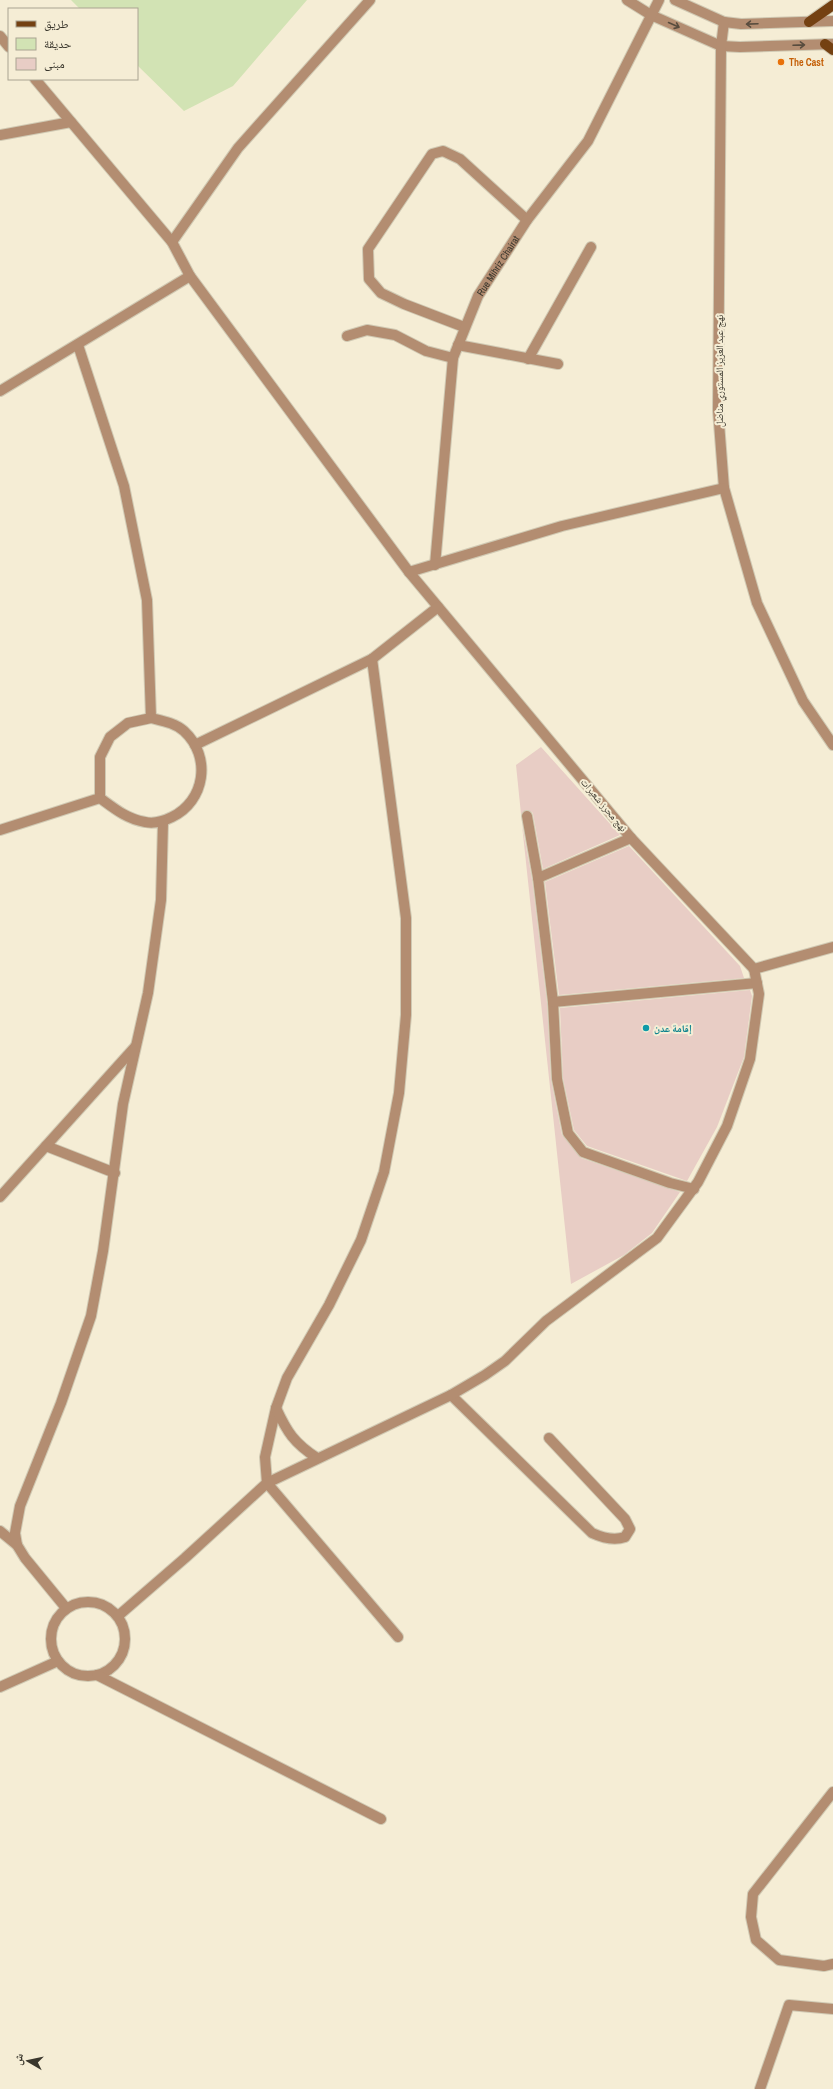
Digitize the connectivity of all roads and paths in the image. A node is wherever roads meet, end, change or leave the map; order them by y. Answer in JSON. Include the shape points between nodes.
{"nodes":[{"id":1,"x":370,"y":0,"type":"edge"},
{"id":2,"x":629,"y":0,"type":"edge"},
{"id":3,"x":659,"y":0,"type":"edge"},
{"id":4,"x":675,"y":0,"type":"edge"},
{"id":5,"x":833,"y":5,"type":"edge"},
{"id":6,"x":651,"y":15,"type":"junction"},
{"id":7,"x":833,"y":21,"type":"edge"},
{"id":8,"x":724,"y":22,"type":"junction"},
{"id":9,"x":809,"y":22,"type":"junction"},
{"id":10,"x":0,"y":36,"type":"edge"},
{"id":11,"x":8,"y":46,"type":"edge"},
{"id":12,"x":721,"y":46,"type":"junction"},
{"id":13,"x":830,"y":46,"type":"edge"},
{"id":14,"x":36,"y":80,"type":"edge"},
{"id":15,"x":71,"y":122,"type":"junction"},
{"id":16,"x":0,"y":135,"type":"edge"},
{"id":17,"x":528,"y":220,"type":"junction"},
{"id":18,"x":172,"y":242,"type":"junction"},
{"id":19,"x":591,"y":247,"type":"dead end"},
{"id":20,"x":190,"y":276,"type":"junction"},
{"id":21,"x":464,"y":327,"type":"junction"},
{"id":22,"x":347,"y":336,"type":"dead end"},
{"id":23,"x":78,"y":345,"type":"junction"},
{"id":24,"x":458,"y":345,"type":"junction"},
{"id":25,"x":453,"y":358,"type":"junction"},
{"id":26,"x":528,"y":359,"type":"junction"},
{"id":27,"x":558,"y":364,"type":"dead end"},
{"id":28,"x":0,"y":391,"type":"edge"},
{"id":29,"x":724,"y":488,"type":"junction"},
{"id":30,"x":434,"y":565,"type":"junction"},
{"id":31,"x":409,"y":572,"type":"junction"},
{"id":32,"x":438,"y":607,"type":"junction"},
{"id":33,"x":372,"y":659,"type":"junction"},
{"id":34,"x":151,"y":718,"type":"junction"},
{"id":35,"x":833,"y":744,"type":"edge"},
{"id":36,"x":195,"y":745,"type":"junction"},
{"id":37,"x":100,"y":798,"type":"junction"},
{"id":38,"x":527,"y":816,"type":"dead end"},
{"id":39,"x":163,"y":822,"type":"junction"},
{"id":40,"x":0,"y":830,"type":"edge"},
{"id":41,"x":631,"y":838,"type":"junction"},
{"id":42,"x":538,"y":878,"type":"junction"},
{"id":43,"x":833,"y":947,"type":"edge"},
{"id":44,"x":754,"y":969,"type":"junction"},
{"id":45,"x":757,"y":983,"type":"junction"},
{"id":46,"x":553,"y":1002,"type":"junction"},
{"id":47,"x":136,"y":1046,"type":"junction"},
{"id":48,"x":46,"y":1146,"type":"junction"},
{"id":49,"x":115,"y":1173,"type":"junction"},
{"id":50,"x":694,"y":1189,"type":"junction"},
{"id":51,"x":0,"y":1197,"type":"edge"},
{"id":52,"x":451,"y":1395,"type":"junction"},
{"id":53,"x":276,"y":1408,"type":"junction"},
{"id":54,"x":550,"y":1438,"type":"dead end"},
{"id":55,"x":317,"y":1458,"type":"junction"},
{"id":56,"x":266,"y":1483,"type":"junction"},
{"id":57,"x":0,"y":1531,"type":"edge"},
{"id":58,"x":17,"y":1545,"type":"junction"},
{"id":59,"x":66,"y":1608,"type":"junction"},
{"id":60,"x":118,"y":1616,"type":"junction"},
{"id":61,"x":398,"y":1637,"type":"dead end"},
{"id":62,"x":58,"y":1661,"type":"junction"},
{"id":63,"x":97,"y":1675,"type":"junction"},
{"id":64,"x":0,"y":1687,"type":"edge"},
{"id":65,"x":833,"y":1792,"type":"edge"},
{"id":66,"x":381,"y":1819,"type":"dead end"},
{"id":67,"x":833,"y":1964,"type":"edge"},
{"id":68,"x":833,"y":2009,"type":"edge"},
{"id":69,"x":760,"y":2089,"type":"edge"}],
"edges":[{"from":1,"to":18,"type":"street","via":[[238,148]]},
{"from":2,"to":6,"type":"street"},
{"from":3,"to":6,"type":"street","name":"Rue Mihriz Chairat"},
{"from":4,"to":8,"type":"street"},
{"from":5,"to":9,"type":"main road"},
{"from":6,"to":12,"type":"street","one_way":true},
{"from":6,"to":17,"type":"street","name":"Rue Mihriz Chairat","via":[[588,141]]},
{"from":7,"to":9,"type":"street"},
{"from":9,"to":8,"type":"street","one_way":true},
{"from":8,"to":12,"type":"street","name":"نهج عبد العزيز المستوري مناضل"},
{"from":10,"to":11,"type":"street"},
{"from":12,"to":13,"type":"street","one_way":true},
{"from":12,"to":29,"type":"street","name":"نهج عبد العزيز المستوري مناضل","via":[[718,410]]},
{"from":14,"to":15,"type":"street","name":"نهج محرز شعيرات"},
{"from":15,"to":16,"type":"street"},
{"from":15,"to":18,"type":"street","name":"نهج محرز شعيرات"},
{"from":17,"to":21,"type":"street","name":"Rue Mihriz Chairat","via":[[478,296]]},
{"from":17,"to":21,"type":"street","via":[[460,159],[443,151],[432,154],[368,249],[369,279],[381,293]]},
{"from":18,"to":20,"type":"street","name":"نهج محرز شعيرات"},
{"from":19,"to":26,"type":"street"},
{"from":20,"to":23,"type":"street"},
{"from":20,"to":31,"type":"street","name":"نهج محرز شعيرات"},
{"from":21,"to":24,"type":"street","name":"Rue Mihriz Chairat"},
{"from":22,"to":25,"type":"street","via":[[367,330],[395,335],[426,351]]},
{"from":23,"to":28,"type":"street"},
{"from":23,"to":34,"type":"street","via":[[124,486],[147,600]]},
{"from":24,"to":25,"type":"street","name":"Rue Mihriz Chairat"},
{"from":24,"to":26,"type":"street"},
{"from":25,"to":30,"type":"street","name":"Rue Mihriz Chairat"},
{"from":26,"to":27,"type":"street"},
{"from":29,"to":30,"type":"street","via":[[562,526]]},
{"from":29,"to":35,"type":"street","name":"نهج عبد العزيز المستوري مناضل","via":[[757,603],[803,701]]},
{"from":30,"to":31,"type":"street"},
{"from":31,"to":32,"type":"street","name":"نهج محرز شعيرات"},
{"from":32,"to":33,"type":"street"},
{"from":32,"to":41,"type":"street","name":"نهج محرز شعيرات"},
{"from":33,"to":36,"type":"street"},
{"from":33,"to":53,"type":"street","via":[[406,918],[406,1015],[399,1093],[384,1172],[361,1240],[329,1305],[287,1378]]},
{"from":34,"to":36,"type":"street","via":[[168,722],[184,731]]},
{"from":34,"to":37,"type":"street","via":[[128,723],[110,737],[100,757]]},
{"from":36,"to":39,"type":"street","via":[[201,759],[202,774],[199,788],[182,812]]},
{"from":37,"to":39,"type":"street","via":[[125,816],[146,823]]},
{"from":37,"to":40,"type":"street"},
{"from":38,"to":42,"type":"street"},
{"from":39,"to":47,"type":"street","via":[[161,900],[148,993]]},
{"from":41,"to":42,"type":"street"},
{"from":41,"to":44,"type":"street","name":"نهج محرز شعيرات"},
{"from":42,"to":46,"type":"street"},
{"from":43,"to":44,"type":"street"},
{"from":44,"to":45,"type":"street"},
{"from":45,"to":46,"type":"street"},
{"from":45,"to":50,"type":"street","via":[[759,994],[750,1059],[727,1126]]},
{"from":46,"to":50,"type":"street","via":[[558,1079],[568,1133],[583,1152]]},
{"from":47,"to":48,"type":"street"},
{"from":47,"to":49,"type":"street","via":[[124,1104]]},
{"from":48,"to":49,"type":"street"},
{"from":48,"to":51,"type":"street"},
{"from":49,"to":58,"type":"street","via":[[91,1316],[61,1403],[20,1506],[15,1533]]},
{"from":50,"to":52,"type":"street","via":[[657,1238],[546,1321],[505,1361]]},
{"from":52,"to":54,"type":"street","via":[[592,1533],[603,1538],[625,1537],[630,1529],[625,1519]]},
{"from":52,"to":55,"type":"street"},
{"from":53,"to":55,"type":"street","via":[[287,1432],[300,1447]]},
{"from":53,"to":56,"type":"street","via":[[265,1457]]},
{"from":55,"to":56,"type":"street"},
{"from":56,"to":60,"type":"street"},
{"from":56,"to":61,"type":"street"},
{"from":57,"to":58,"type":"street"},
{"from":58,"to":59,"type":"street"},
{"from":59,"to":60,"type":"street","via":[[80,1602],[94,1601],[108,1606]]},
{"from":59,"to":62,"type":"street","via":[[56,1619],[51,1633],[52,1647]]},
{"from":60,"to":63,"type":"street","via":[[125,1629],[126,1644],[121,1658],[111,1669]]},
{"from":62,"to":63,"type":"street","via":[[69,1671],[82,1676]]},
{"from":62,"to":64,"type":"street"},
{"from":63,"to":66,"type":"street"},
{"from":65,"to":67,"type":"street","via":[[753,1894],[751,1917],[756,1940],[779,1960],[824,1966]]},
{"from":68,"to":69,"type":"street","via":[[789,2005]]}]}
